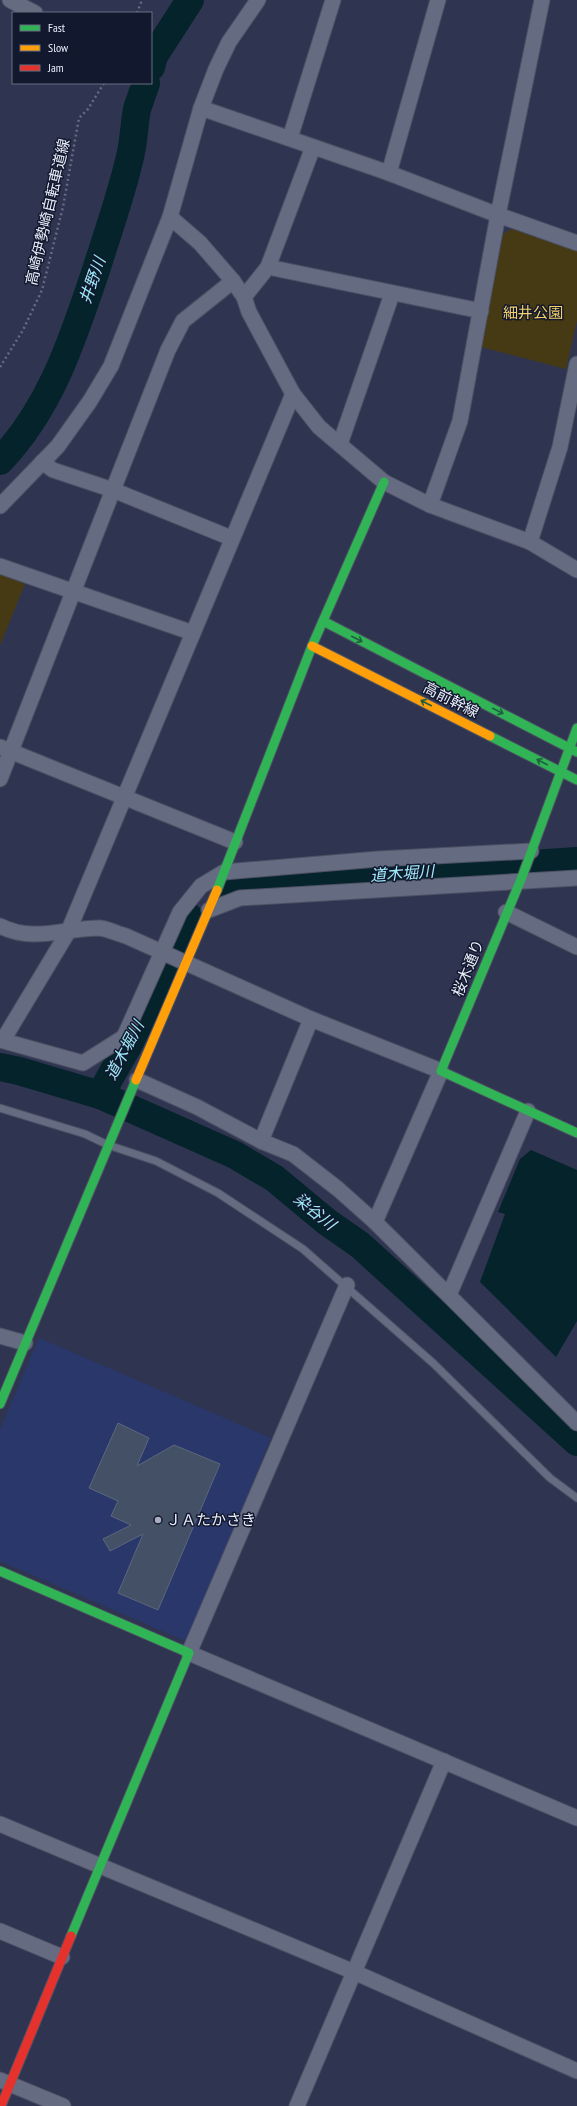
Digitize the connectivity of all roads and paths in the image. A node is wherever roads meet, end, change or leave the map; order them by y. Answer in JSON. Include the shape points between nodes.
{"nodes":[{"id":1,"x":10,"y":0,"type":"edge"},
{"id":2,"x":142,"y":0,"type":"edge"},
{"id":3,"x":258,"y":0,"type":"edge"},
{"id":4,"x":334,"y":0,"type":"edge"},
{"id":5,"x":438,"y":0,"type":"edge"},
{"id":6,"x":542,"y":0,"type":"edge"},
{"id":7,"x":33,"y":12,"type":"edge"},
{"id":8,"x":137,"y":12,"type":"edge"},
{"id":9,"x":103,"y":84,"type":"edge"},
{"id":10,"x":201,"y":108,"type":"junction"},
{"id":11,"x":290,"y":138,"type":"junction"},
{"id":12,"x":313,"y":147,"type":"junction"},
{"id":13,"x":389,"y":172,"type":"junction"},
{"id":14,"x":498,"y":215,"type":"junction"},
{"id":15,"x":170,"y":217,"type":"junction"},
{"id":16,"x":577,"y":243,"type":"edge"},
{"id":17,"x":268,"y":267,"type":"junction"},
{"id":18,"x":233,"y":281,"type":"junction"},
{"id":19,"x":392,"y":294,"type":"junction"},
{"id":20,"x":244,"y":297,"type":"junction"},
{"id":21,"x":481,"y":311,"type":"junction"},
{"id":22,"x":577,"y":364,"type":"edge"},
{"id":23,"x":0,"y":367,"type":"edge"},
{"id":24,"x":293,"y":394,"type":"junction"},
{"id":25,"x":340,"y":444,"type":"junction"},
{"id":26,"x":42,"y":462,"type":"junction"},
{"id":27,"x":384,"y":482,"type":"junction"},
{"id":28,"x":113,"y":490,"type":"junction"},
{"id":29,"x":430,"y":505,"type":"junction"},
{"id":30,"x":0,"y":506,"type":"edge"},
{"id":31,"x":232,"y":538,"type":"junction"},
{"id":32,"x":530,"y":542,"type":"junction"},
{"id":33,"x":0,"y":566,"type":"edge"},
{"id":34,"x":577,"y":570,"type":"edge"},
{"id":35,"x":74,"y":591,"type":"junction"},
{"id":36,"x":323,"y":621,"type":"junction"},
{"id":37,"x":192,"y":633,"type":"junction"},
{"id":38,"x":312,"y":646,"type":"junction"},
{"id":39,"x":577,"y":728,"type":"edge"},
{"id":40,"x":6,"y":749,"type":"edge"},
{"id":41,"x":573,"y":750,"type":"edge"},
{"id":42,"x":560,"y":771,"type":"junction"},
{"id":43,"x":0,"y":779,"type":"edge"},
{"id":44,"x":577,"y":780,"type":"edge"},
{"id":45,"x":125,"y":798,"type":"junction"},
{"id":46,"x":235,"y":842,"type":"junction"},
{"id":47,"x":531,"y":852,"type":"junction"},
{"id":48,"x":224,"y":872,"type":"junction"},
{"id":49,"x":577,"y":878,"type":"edge"},
{"id":50,"x":521,"y":880,"type":"junction"},
{"id":51,"x":209,"y":910,"type":"junction"},
{"id":52,"x":506,"y":912,"type":"junction"},
{"id":53,"x":0,"y":926,"type":"edge"},
{"id":54,"x":68,"y":932,"type":"junction"},
{"id":55,"x":577,"y":947,"type":"edge"},
{"id":56,"x":163,"y":952,"type":"junction"},
{"id":57,"x":183,"y":962,"type":"junction"},
{"id":58,"x":311,"y":1020,"type":"junction"},
{"id":59,"x":2,"y":1040,"type":"edge"},
{"id":60,"x":441,"y":1071,"type":"junction"},
{"id":61,"x":135,"y":1083,"type":"junction"},
{"id":62,"x":0,"y":1108,"type":"edge"},
{"id":63,"x":528,"y":1111,"type":"junction"},
{"id":64,"x":577,"y":1133,"type":"edge"},
{"id":65,"x":262,"y":1141,"type":"junction"},
{"id":66,"x":108,"y":1144,"type":"junction"},
{"id":67,"x":375,"y":1222,"type":"junction"},
{"id":68,"x":346,"y":1285,"type":"junction"},
{"id":69,"x":449,"y":1295,"type":"junction"},
{"id":70,"x":0,"y":1336,"type":"edge"},
{"id":71,"x":26,"y":1343,"type":"junction"},
{"id":72,"x":0,"y":1404,"type":"edge"},
{"id":73,"x":577,"y":1423,"type":"edge"},
{"id":74,"x":577,"y":1498,"type":"edge"},
{"id":75,"x":0,"y":1571,"type":"edge"},
{"id":76,"x":189,"y":1653,"type":"junction"},
{"id":77,"x":444,"y":1761,"type":"junction"},
{"id":78,"x":577,"y":1818,"type":"edge"},
{"id":79,"x":0,"y":1824,"type":"edge"},
{"id":80,"x":100,"y":1866,"type":"junction"},
{"id":81,"x":0,"y":1931,"type":"edge"},
{"id":82,"x":62,"y":1957,"type":"junction"},
{"id":83,"x":354,"y":1972,"type":"junction"},
{"id":84,"x":577,"y":2071,"type":"edge"},
{"id":85,"x":5,"y":2082,"type":"edge"},
{"id":86,"x":1,"y":2106,"type":"edge"},
{"id":87,"x":63,"y":2106,"type":"edge"},
{"id":88,"x":297,"y":2106,"type":"edge"}],
"edges":[{"from":1,"to":7,"type":"street"},
{"from":2,"to":8,"type":"path"},
{"from":3,"to":10,"type":"street","via":[[229,42]]},
{"from":4,"to":11,"type":"street"},
{"from":5,"to":13,"type":"street"},
{"from":6,"to":14,"type":"street"},
{"from":9,"to":23,"type":"path","name":"高崎伊勢崎自転車道線","via":[[88,109],[79,118],[63,207],[42,290],[23,330]]},
{"from":10,"to":11,"type":"street"},
{"from":10,"to":15,"type":"street"},
{"from":11,"to":12,"type":"street"},
{"from":12,"to":13,"type":"street"},
{"from":12,"to":17,"type":"street"},
{"from":13,"to":14,"type":"street"},
{"from":14,"to":16,"type":"street"},
{"from":14,"to":21,"type":"street"},
{"from":15,"to":18,"type":"street","via":[[200,243]]},
{"from":15,"to":26,"type":"street","via":[[111,366],[58,446]]},
{"from":17,"to":19,"type":"street"},
{"from":17,"to":20,"type":"street"},
{"from":18,"to":20,"type":"street"},
{"from":18,"to":28,"type":"street","via":[[183,321],[168,350]]},
{"from":19,"to":21,"type":"street"},
{"from":19,"to":25,"type":"street"},
{"from":20,"to":24,"type":"street","via":[[249,312]]},
{"from":21,"to":29,"type":"street","via":[[460,421]]},
{"from":22,"to":32,"type":"street","via":[[560,447]]},
{"from":24,"to":25,"type":"street","via":[[319,427]]},
{"from":24,"to":31,"type":"street"},
{"from":25,"to":27,"type":"street"},
{"from":26,"to":28,"type":"street","via":[[53,470]]},
{"from":26,"to":30,"type":"street"},
{"from":27,"to":29,"type":"street"},
{"from":27,"to":36,"type":"street"},
{"from":28,"to":31,"type":"street"},
{"from":28,"to":35,"type":"street"},
{"from":29,"to":32,"type":"street"},
{"from":31,"to":37,"type":"street"},
{"from":32,"to":34,"type":"street"},
{"from":33,"to":35,"type":"street"},
{"from":35,"to":37,"type":"street"},
{"from":35,"to":40,"type":"street"},
{"from":36,"to":38,"type":"street"},
{"from":36,"to":41,"type":"street","name":"高前幹線","one_way":true},
{"from":37,"to":45,"type":"street"},
{"from":42,"to":38,"type":"street","name":"高前幹線","one_way":true},
{"from":38,"to":46,"type":"street"},
{"from":39,"to":41,"type":"street"},
{"from":40,"to":43,"type":"street"},
{"from":40,"to":45,"type":"street"},
{"from":41,"to":42,"type":"street"},
{"from":42,"to":44,"type":"street","name":"高前幹線"},
{"from":42,"to":47,"type":"street"},
{"from":45,"to":46,"type":"street"},
{"from":45,"to":54,"type":"street"},
{"from":46,"to":48,"type":"street"},
{"from":47,"to":48,"type":"street","via":[[370,860]]},
{"from":47,"to":50,"type":"street","name":"桜木通り"},
{"from":48,"to":51,"type":"street"},
{"from":48,"to":56,"type":"street","via":[[201,886],[180,912]]},
{"from":49,"to":50,"type":"street"},
{"from":50,"to":51,"type":"street","via":[[240,898]]},
{"from":50,"to":52,"type":"street","name":"桜木通り"},
{"from":51,"to":57,"type":"street"},
{"from":52,"to":55,"type":"street"},
{"from":52,"to":60,"type":"street","name":"桜木通り"},
{"from":53,"to":54,"type":"street","via":[[29,935]]},
{"from":54,"to":56,"type":"street","via":[[101,928]]},
{"from":54,"to":59,"type":"street"},
{"from":56,"to":57,"type":"street"},
{"from":56,"to":59,"type":"street","via":[[124,1036],[83,1063]]},
{"from":57,"to":58,"type":"street"},
{"from":57,"to":61,"type":"street"},
{"from":58,"to":60,"type":"street"},
{"from":58,"to":65,"type":"street"},
{"from":60,"to":63,"type":"street"},
{"from":60,"to":67,"type":"street"},
{"from":61,"to":65,"type":"street","via":[[197,1107]]},
{"from":61,"to":66,"type":"street"},
{"from":62,"to":66,"type":"lane","via":[[85,1134]]},
{"from":63,"to":64,"type":"street"},
{"from":63,"to":69,"type":"street"},
{"from":65,"to":67,"type":"street","via":[[293,1154]]},
{"from":66,"to":68,"type":"lane","via":[[156,1161],[218,1193],[303,1249]]},
{"from":66,"to":71,"type":"street"},
{"from":67,"to":69,"type":"street"},
{"from":68,"to":74,"type":"lane","via":[[433,1363],[550,1478]]},
{"from":68,"to":76,"type":"street"},
{"from":69,"to":73,"type":"street"},
{"from":70,"to":71,"type":"street"},
{"from":71,"to":72,"type":"street"},
{"from":75,"to":76,"type":"street"},
{"from":76,"to":77,"type":"street"},
{"from":76,"to":80,"type":"street"},
{"from":77,"to":78,"type":"street"},
{"from":77,"to":83,"type":"street"},
{"from":79,"to":80,"type":"street"},
{"from":80,"to":82,"type":"street"},
{"from":80,"to":83,"type":"street"},
{"from":81,"to":82,"type":"street"},
{"from":82,"to":85,"type":"street"},
{"from":83,"to":84,"type":"street"},
{"from":83,"to":88,"type":"street"},
{"from":85,"to":86,"type":"street"},
{"from":85,"to":87,"type":"street"}]}
